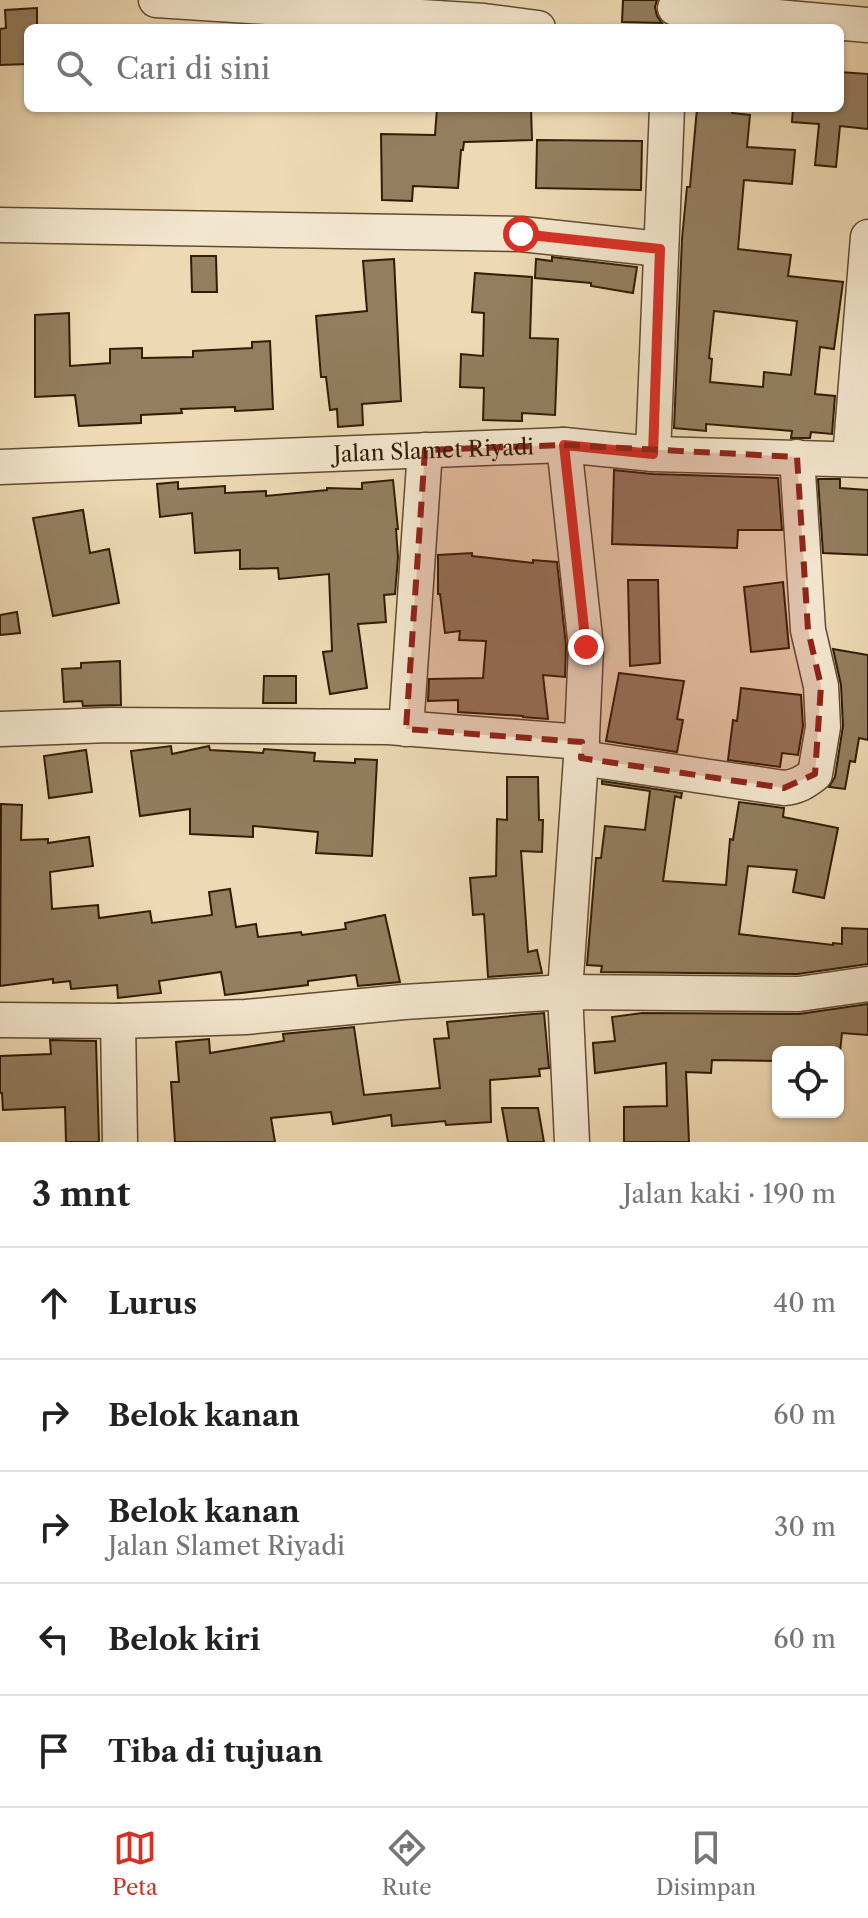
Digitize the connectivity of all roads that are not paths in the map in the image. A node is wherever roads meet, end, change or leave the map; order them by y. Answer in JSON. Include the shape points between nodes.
{"nodes":[{"id":1,"x":156,"y":0,"type":"edge"},
{"id":2,"x":675,"y":12,"type":"edge"},
{"id":3,"x":507,"y":24,"type":"edge"},
{"id":4,"x":868,"y":25,"type":"edge"},
{"id":5,"x":667,"y":112,"type":"edge"},
{"id":6,"x":0,"y":225,"type":"edge"},
{"id":7,"x":868,"y":237,"type":"edge"},
{"id":8,"x":660,"y":249,"type":"junction"},
{"id":9,"x":564,"y":445,"type":"junction"},
{"id":10,"x":425,"y":450,"type":"junction"},
{"id":11,"x":653,"y":454,"type":"junction"},
{"id":12,"x":797,"y":457,"type":"junction"},
{"id":13,"x":859,"y":459,"type":"edge"},
{"id":14,"x":0,"y":467,"type":"edge"},
{"id":15,"x":0,"y":729,"type":"edge"},
{"id":16,"x":406,"y":729,"type":"junction"},
{"id":17,"x":581,"y":750,"type":"junction"},
{"id":18,"x":868,"y":984,"type":"edge"},
{"id":19,"x":565,"y":992,"type":"junction"},
{"id":20,"x":0,"y":1020,"type":"edge"},
{"id":21,"x":118,"y":1021,"type":"junction"},
{"id":22,"x":120,"y":1142,"type":"edge"},
{"id":23,"x":572,"y":1142,"type":"edge"}],
"edges":[{"from":1,"to":3,"type":"street"},
{"from":2,"to":4,"type":"street"},
{"from":5,"to":8,"type":"street"},
{"from":6,"to":8,"type":"street","via":[[521,234]]},
{"from":7,"to":13,"type":"street"},
{"from":8,"to":11,"type":"street"},
{"from":9,"to":10,"type":"street","name":"Jalan Slamet Riyadi"},
{"from":9,"to":11,"type":"street","name":"Jalan Slamet Riyadi"},
{"from":9,"to":17,"type":"street","via":[[586,647]]},
{"from":10,"to":14,"type":"street","name":"Jalan Slamet Riyadi"},
{"from":10,"to":16,"type":"street"},
{"from":11,"to":12,"type":"street","name":"Jalan Slamet Riyadi"},
{"from":12,"to":13,"type":"street","name":"Jalan Slamet Riyadi"},
{"from":12,"to":17,"type":"street","via":[[808,630],[821,686],[823,727],[815,774],[784,788]]},
{"from":15,"to":16,"type":"street"},
{"from":16,"to":17,"type":"street"},
{"from":17,"to":19,"type":"street"},
{"from":18,"to":19,"type":"street","via":[[799,994]]},
{"from":19,"to":21,"type":"street","via":[[246,1017]]},
{"from":19,"to":23,"type":"street"},
{"from":20,"to":21,"type":"street"},
{"from":21,"to":22,"type":"street"}]}
